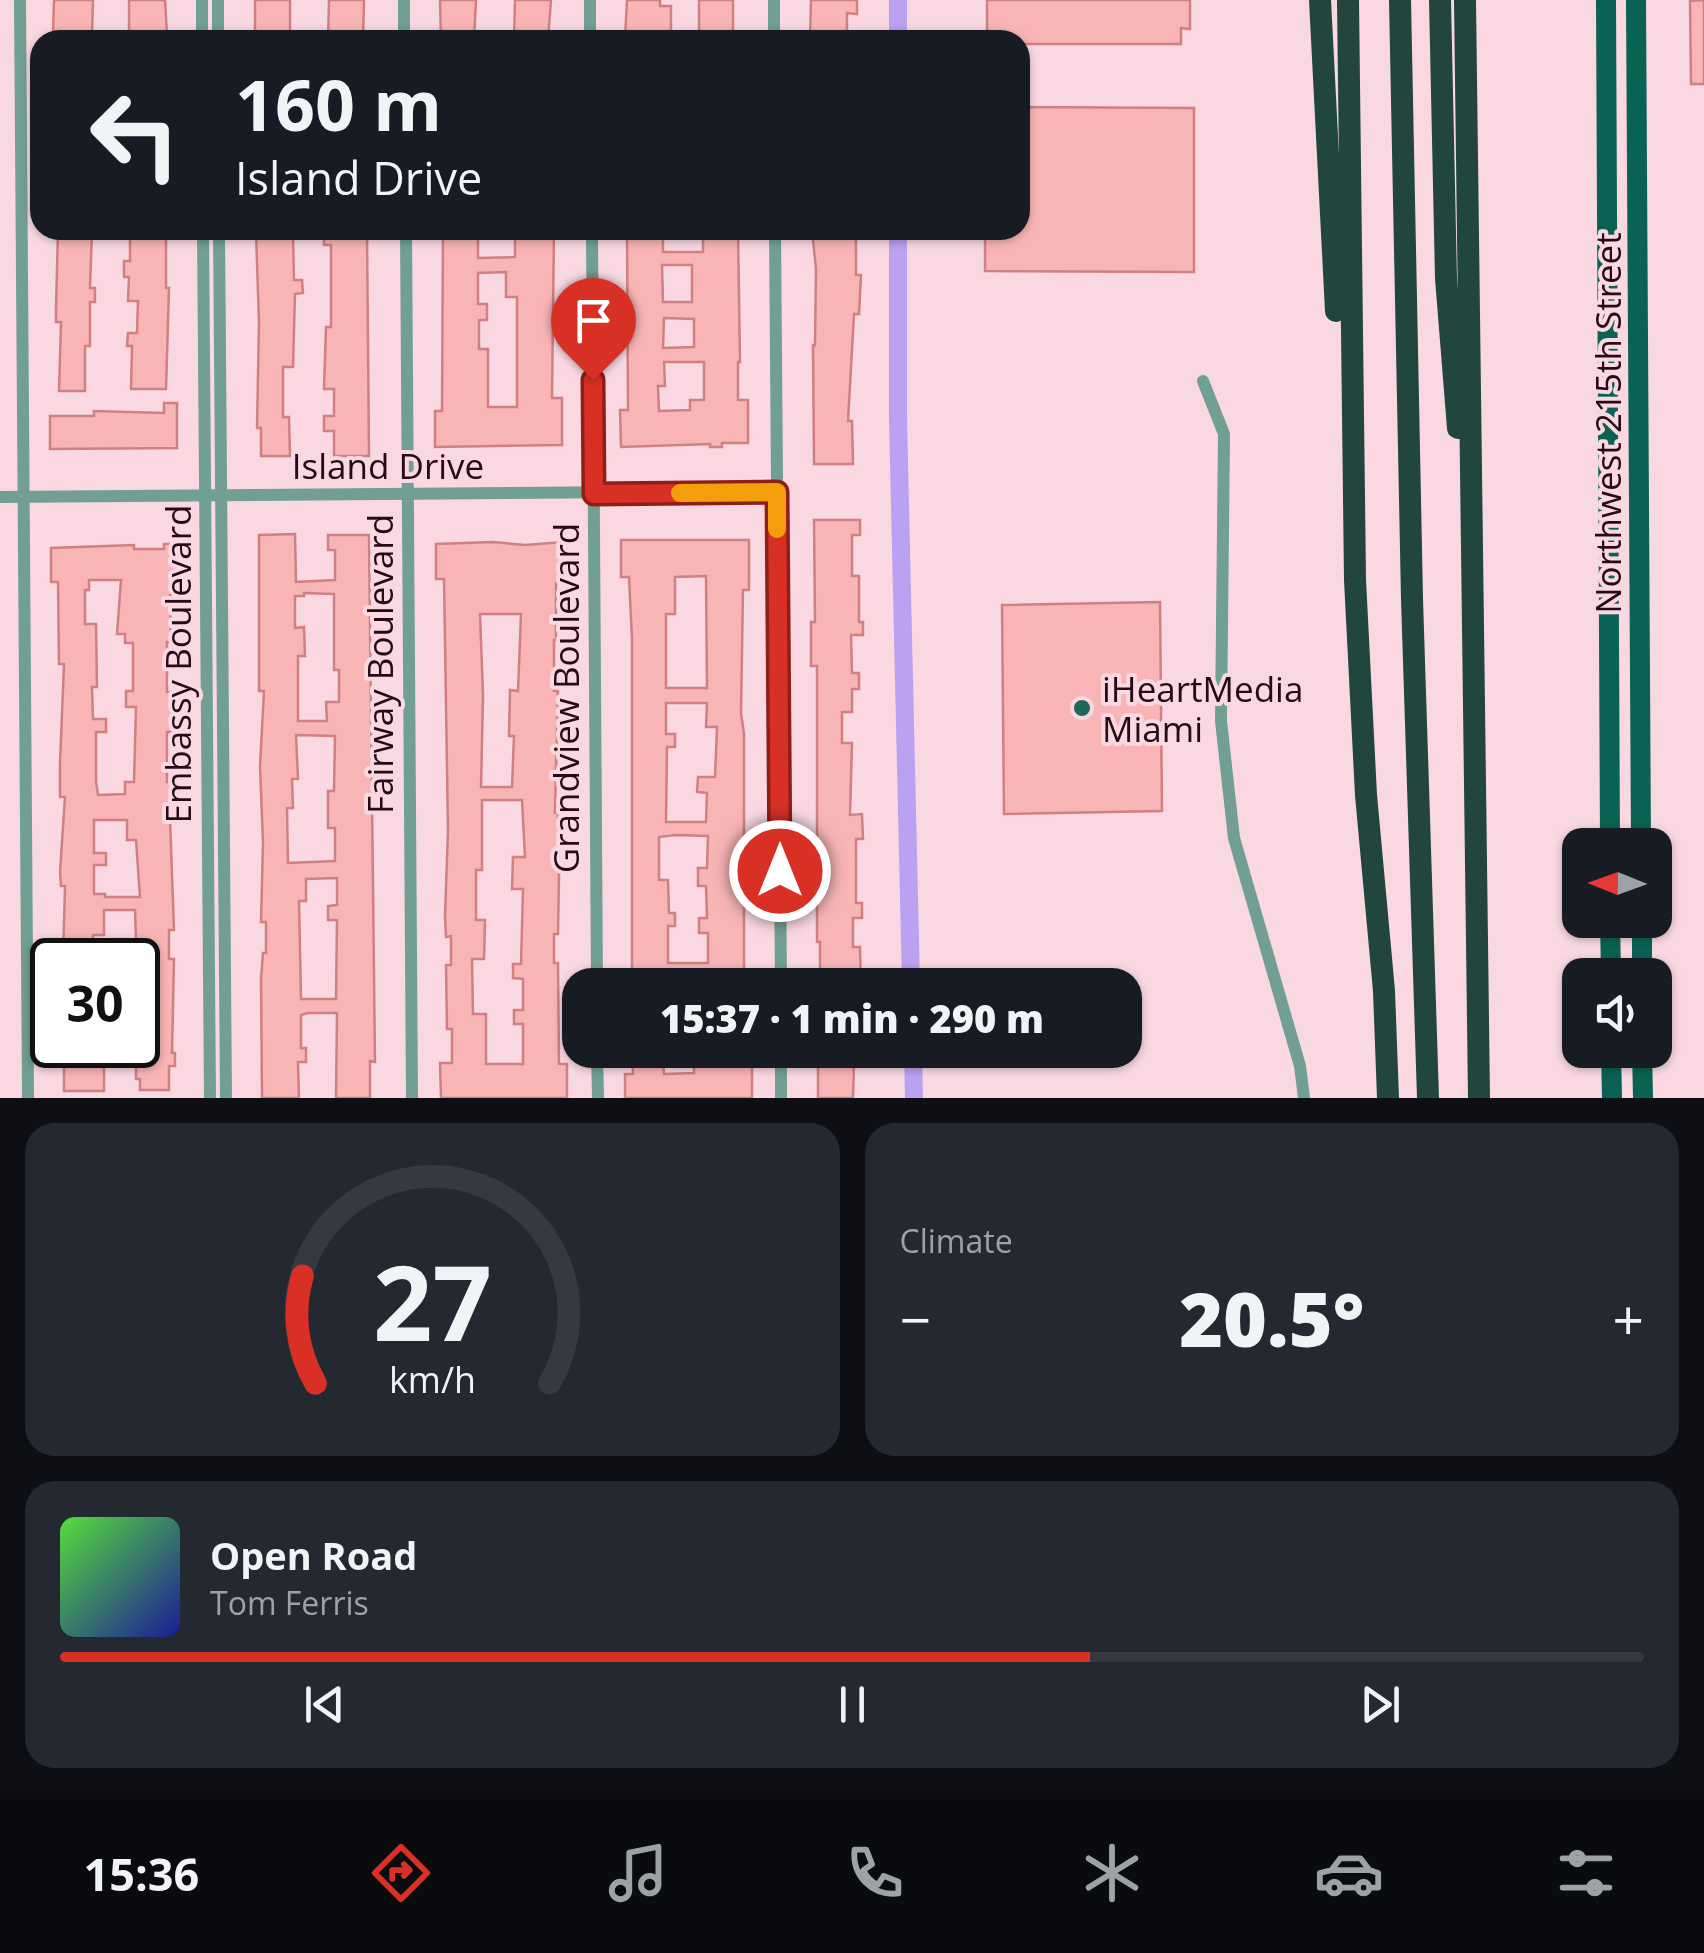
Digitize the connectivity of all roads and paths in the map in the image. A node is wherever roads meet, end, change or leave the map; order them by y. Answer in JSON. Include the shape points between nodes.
{"nodes":[{"id":1,"x":20,"y":0,"type":"edge"},
{"id":2,"x":202,"y":0,"type":"edge"},
{"id":3,"x":218,"y":0,"type":"edge"},
{"id":4,"x":404,"y":0,"type":"edge"},
{"id":5,"x":590,"y":0,"type":"edge"},
{"id":6,"x":774,"y":0,"type":"edge"},
{"id":7,"x":1320,"y":0,"type":"edge"},
{"id":8,"x":1348,"y":0,"type":"edge"},
{"id":9,"x":1386,"y":0,"type":"edge"},
{"id":10,"x":1400,"y":0,"type":"edge"},
{"id":11,"x":1440,"y":0,"type":"edge"},
{"id":12,"x":1465,"y":0,"type":"edge"},
{"id":13,"x":1606,"y":0,"type":"edge"},
{"id":14,"x":1636,"y":0,"type":"edge"},
{"id":15,"x":202,"y":30,"type":"edge"},
{"id":16,"x":218,"y":30,"type":"edge"},
{"id":17,"x":404,"y":30,"type":"edge"},
{"id":18,"x":590,"y":30,"type":"edge"},
{"id":19,"x":774,"y":30,"type":"edge"},
{"id":20,"x":1401,"y":137,"type":"junction"},
{"id":21,"x":204,"y":240,"type":"edge"},
{"id":22,"x":219,"y":240,"type":"edge"},
{"id":23,"x":406,"y":240,"type":"edge"},
{"id":24,"x":592,"y":240,"type":"edge"},
{"id":25,"x":775,"y":240,"type":"edge"},
{"id":26,"x":1203,"y":381,"type":"dead end"},
{"id":27,"x":777,"y":492,"type":"junction"},
{"id":28,"x":408,"y":494,"type":"junction"},
{"id":29,"x":594,"y":494,"type":"junction"},
{"id":30,"x":205,"y":496,"type":"junction"},
{"id":31,"x":221,"y":496,"type":"junction"},
{"id":32,"x":25,"y":497,"type":"junction"},
{"id":33,"x":0,"y":498,"type":"edge"},
{"id":34,"x":1355,"y":580,"type":"junction"},
{"id":35,"x":1474,"y":606,"type":"junction"},
{"id":36,"x":1610,"y":788,"type":"junction"},
{"id":37,"x":1610,"y":828,"type":"edge"},
{"id":38,"x":1636,"y":828,"type":"edge"},
{"id":39,"x":1641,"y":828,"type":"edge"},
{"id":40,"x":597,"y":968,"type":"edge"},
{"id":41,"x":780,"y":968,"type":"edge"},
{"id":42,"x":597,"y":1068,"type":"edge"},
{"id":43,"x":781,"y":1068,"type":"edge"},
{"id":44,"x":1611,"y":1068,"type":"edge"},
{"id":45,"x":1642,"y":1068,"type":"edge"},
{"id":46,"x":28,"y":1098,"type":"edge"},
{"id":47,"x":210,"y":1098,"type":"edge"},
{"id":48,"x":226,"y":1098,"type":"edge"},
{"id":49,"x":412,"y":1098,"type":"edge"},
{"id":50,"x":598,"y":1098,"type":"edge"},
{"id":51,"x":782,"y":1098,"type":"edge"},
{"id":52,"x":1304,"y":1098,"type":"edge"},
{"id":53,"x":1388,"y":1098,"type":"edge"},
{"id":54,"x":1428,"y":1098,"type":"edge"},
{"id":55,"x":1479,"y":1098,"type":"edge"},
{"id":56,"x":1612,"y":1098,"type":"edge"},
{"id":57,"x":1642,"y":1098,"type":"edge"}],
"edges":[{"from":1,"to":32,"type":"street"},
{"from":2,"to":15,"type":"street"},
{"from":3,"to":16,"type":"street"},
{"from":4,"to":17,"type":"street"},
{"from":5,"to":18,"type":"street"},
{"from":6,"to":19,"type":"street"},
{"from":7,"to":34,"type":"highway"},
{"from":8,"to":34,"type":"highway"},
{"from":9,"to":20,"type":"highway","via":[[1387,65]]},
{"from":10,"to":20,"type":"highway"},
{"from":11,"to":35,"type":"highway","via":[[1446,278]]},
{"from":12,"to":35,"type":"highway"},
{"from":13,"to":36,"type":"main road","name":"Northwest 215th Street"},
{"from":14,"to":39,"type":"main road","name":"Northwest 215th Street"},
{"from":20,"to":54,"type":"highway"},
{"from":21,"to":30,"type":"street","name":"Embassy Boulevard"},
{"from":22,"to":31,"type":"street"},
{"from":23,"to":28,"type":"street","name":"Fairway Boulevard"},
{"from":24,"to":29,"type":"street","name":"Grandview Boulevard"},
{"from":25,"to":27,"type":"street"},
{"from":26,"to":52,"type":"street","via":[[1224,434],[1222,721],[1234,838]]},
{"from":27,"to":29,"type":"street","name":"Island Drive"},
{"from":27,"to":41,"type":"street"},
{"from":28,"to":29,"type":"street","name":"Island Drive"},
{"from":28,"to":31,"type":"street","name":"Island Drive"},
{"from":28,"to":49,"type":"street","name":"Fairway Boulevard"},
{"from":29,"to":40,"type":"street","name":"Grandview Boulevard"},
{"from":30,"to":31,"type":"street","name":"Island Drive"},
{"from":30,"to":32,"type":"street","name":"Island Drive"},
{"from":30,"to":47,"type":"street","name":"Embassy Boulevard"},
{"from":31,"to":48,"type":"street"},
{"from":32,"to":33,"type":"street","name":"Island Drive"},
{"from":32,"to":46,"type":"street"},
{"from":34,"to":53,"type":"highway"},
{"from":35,"to":55,"type":"highway"},
{"from":36,"to":37,"type":"main road","name":"Northwest 215th Street"},
{"from":36,"to":38,"type":"main road","via":[[1628,802]]},
{"from":42,"to":50,"type":"street"},
{"from":43,"to":51,"type":"street"},
{"from":44,"to":56,"type":"main road"},
{"from":45,"to":57,"type":"main road"}]}
